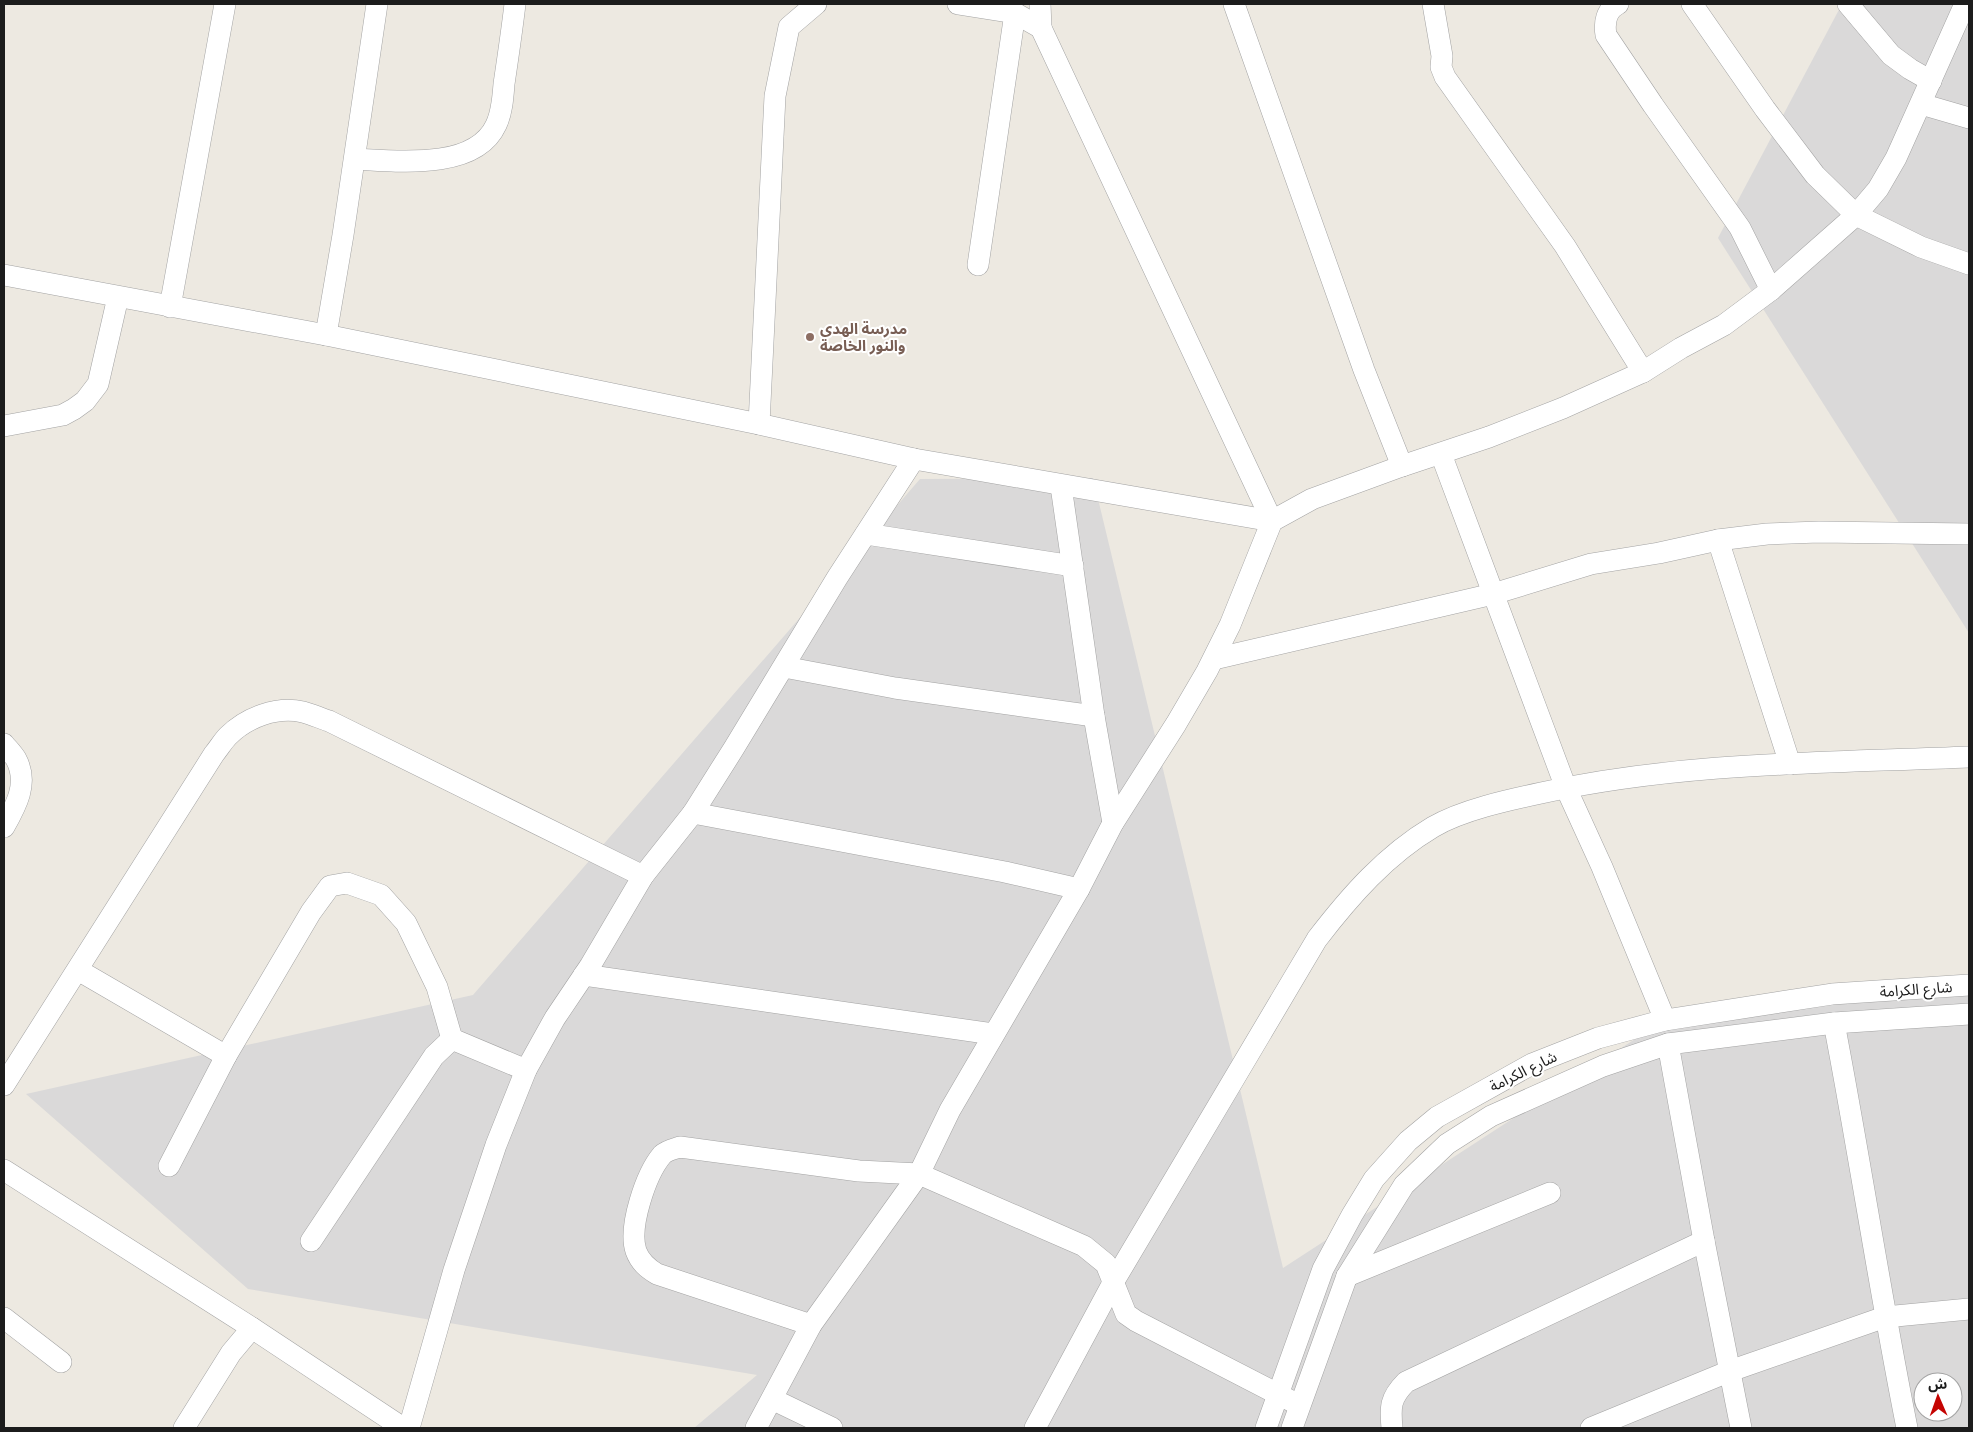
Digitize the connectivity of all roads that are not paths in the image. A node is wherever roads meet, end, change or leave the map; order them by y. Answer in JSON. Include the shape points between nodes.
{"nodes":[{"id":1,"x":225,"y":4,"type":"edge"},
{"id":2,"x":377,"y":4,"type":"edge"},
{"id":3,"x":515,"y":4,"type":"edge"},
{"id":4,"x":816,"y":4,"type":"edge"},
{"id":5,"x":958,"y":4,"type":"edge"},
{"id":6,"x":1040,"y":4,"type":"edge"},
{"id":7,"x":1234,"y":4,"type":"edge"},
{"id":8,"x":1433,"y":4,"type":"edge"},
{"id":9,"x":1618,"y":4,"type":"edge"},
{"id":10,"x":1692,"y":4,"type":"edge"},
{"id":11,"x":1848,"y":4,"type":"edge"},
{"id":12,"x":1965,"y":4,"type":"edge"},
{"id":13,"x":1015,"y":13,"type":"junction"},
{"id":14,"x":1041,"y":28,"type":"junction"},
{"id":15,"x":1931,"y":81,"type":"junction"},
{"id":16,"x":1921,"y":104,"type":"junction"},
{"id":17,"x":1969,"y":118,"type":"edge"},
{"id":18,"x":355,"y":159,"type":"junction"},
{"id":19,"x":1856,"y":214,"type":"junction"},
{"id":20,"x":1969,"y":264,"type":"edge"},
{"id":21,"x":978,"y":265,"type":"dead end"},
{"id":22,"x":4,"y":275,"type":"edge"},
{"id":23,"x":1771,"y":290,"type":"junction"},
{"id":24,"x":118,"y":297,"type":"junction"},
{"id":25,"x":170,"y":307,"type":"junction"},
{"id":26,"x":326,"y":335,"type":"junction"},
{"id":27,"x":1642,"y":372,"type":"junction"},
{"id":28,"x":760,"y":424,"type":"junction"},
{"id":29,"x":4,"y":426,"type":"edge"},
{"id":30,"x":1441,"y":454,"type":"junction"},
{"id":31,"x":914,"y":459,"type":"junction"},
{"id":32,"x":1402,"y":466,"type":"junction"},
{"id":33,"x":1061,"y":486,"type":"junction"},
{"id":34,"x":1272,"y":521,"type":"junction"},
{"id":35,"x":866,"y":534,"type":"junction"},
{"id":36,"x":1969,"y":534,"type":"edge"},
{"id":37,"x":1718,"y":540,"type":"junction"},
{"id":38,"x":1073,"y":566,"type":"junction"},
{"id":39,"x":1493,"y":594,"type":"junction"},
{"id":40,"x":1214,"y":659,"type":"junction"},
{"id":41,"x":784,"y":667,"type":"junction"},
{"id":42,"x":1094,"y":716,"type":"junction"},
{"id":43,"x":4,"y":744,"type":"edge"},
{"id":44,"x":1969,"y":757,"type":"edge"},
{"id":45,"x":1790,"y":764,"type":"junction"},
{"id":46,"x":1566,"y":788,"type":"junction"},
{"id":47,"x":693,"y":813,"type":"junction"},
{"id":48,"x":1113,"y":823,"type":"junction"},
{"id":49,"x":4,"y":826,"type":"edge"},
{"id":50,"x":643,"y":876,"type":"junction"},
{"id":51,"x":1079,"y":889,"type":"junction"},
{"id":52,"x":78,"y":970,"type":"junction"},
{"id":53,"x":584,"y":975,"type":"junction"},
{"id":54,"x":1969,"y":985,"type":"edge"},
{"id":55,"x":1969,"y":1014,"type":"edge"},
{"id":56,"x":1665,"y":1020,"type":"junction"},
{"id":57,"x":1834,"y":1023,"type":"junction"},
{"id":58,"x":993,"y":1034,"type":"junction"},
{"id":59,"x":452,"y":1039,"type":"junction"},
{"id":60,"x":1668,"y":1044,"type":"junction"},
{"id":61,"x":226,"y":1056,"type":"junction"},
{"id":62,"x":11,"y":1059,"type":"edge"},
{"id":63,"x":526,"y":1070,"type":"junction"},
{"id":64,"x":4,"y":1085,"type":"edge"},
{"id":65,"x":170,"y":1166,"type":"dead end"},
{"id":66,"x":4,"y":1170,"type":"edge"},
{"id":67,"x":919,"y":1174,"type":"junction"},
{"id":68,"x":1550,"y":1194,"type":"dead end"},
{"id":69,"x":311,"y":1241,"type":"dead end"},
{"id":70,"x":1704,"y":1241,"type":"junction"},
{"id":71,"x":1347,"y":1276,"type":"junction"},
{"id":72,"x":1114,"y":1281,"type":"junction"},
{"id":73,"x":1969,"y":1309,"type":"edge"},
{"id":74,"x":1885,"y":1317,"type":"junction"},
{"id":75,"x":4,"y":1318,"type":"edge"},
{"id":76,"x":811,"y":1325,"type":"junction"},
{"id":77,"x":252,"y":1328,"type":"junction"},
{"id":78,"x":61,"y":1362,"type":"dead end"},
{"id":79,"x":1730,"y":1371,"type":"junction"},
{"id":80,"x":1278,"y":1395,"type":"junction"},
{"id":81,"x":772,"y":1399,"type":"junction"},
{"id":82,"x":1300,"y":1405,"type":"junction"},
{"id":83,"x":184,"y":1428,"type":"edge"},
{"id":84,"x":403,"y":1428,"type":"edge"},
{"id":85,"x":409,"y":1428,"type":"edge"},
{"id":86,"x":756,"y":1428,"type":"edge"},
{"id":87,"x":832,"y":1428,"type":"edge"},
{"id":88,"x":1035,"y":1428,"type":"edge"},
{"id":89,"x":1266,"y":1428,"type":"edge"},
{"id":90,"x":1292,"y":1428,"type":"edge"},
{"id":91,"x":1392,"y":1428,"type":"edge"},
{"id":92,"x":1593,"y":1428,"type":"edge"},
{"id":93,"x":1741,"y":1428,"type":"edge"},
{"id":94,"x":1907,"y":1428,"type":"edge"}],
"edges":[{"from":1,"to":25,"type":"street"},
{"from":2,"to":18,"type":"street"},
{"from":3,"to":18,"type":"street","via":[[501,108],[488,137],[475,148],[446,158],[403,162]]},
{"from":4,"to":28,"type":"street","via":[[789,27],[775,96]]},
{"from":5,"to":13,"type":"street"},
{"from":6,"to":14,"type":"street"},
{"from":7,"to":32,"type":"street","via":[[1364,370]]},
{"from":8,"to":27,"type":"street","via":[[1445,77],[1565,246]]},
{"from":9,"to":23,"type":"street","via":[[1608,14],[1606,35],[1740,228]]},
{"from":10,"to":19,"type":"street","via":[[1765,110],[1815,175]]},
{"from":11,"to":15,"type":"street","via":[[1891,56]]},
{"from":12,"to":15,"type":"street"},
{"from":13,"to":14,"type":"street"},
{"from":13,"to":21,"type":"street"},
{"from":14,"to":34,"type":"street"},
{"from":15,"to":16,"type":"street"},
{"from":16,"to":17,"type":"street"},
{"from":16,"to":19,"type":"street","via":[[1878,189]]},
{"from":18,"to":26,"type":"street"},
{"from":19,"to":20,"type":"street","via":[[1921,247]]},
{"from":19,"to":23,"type":"street"},
{"from":22,"to":24,"type":"street"},
{"from":23,"to":27,"type":"street","via":[[1724,326]]},
{"from":24,"to":25,"type":"street"},
{"from":24,"to":29,"type":"street","via":[[98,384],[86,401],[63,415]]},
{"from":25,"to":26,"type":"street"},
{"from":26,"to":28,"type":"street"},
{"from":27,"to":30,"type":"street","via":[[1563,408]]},
{"from":28,"to":31,"type":"street"},
{"from":30,"to":32,"type":"street"},
{"from":30,"to":39,"type":"street"},
{"from":31,"to":33,"type":"street"},
{"from":31,"to":35,"type":"street"},
{"from":32,"to":34,"type":"street","via":[[1312,499]]},
{"from":33,"to":34,"type":"street"},
{"from":33,"to":38,"type":"street"},
{"from":34,"to":40,"type":"street"},
{"from":35,"to":38,"type":"street"},
{"from":35,"to":41,"type":"street"},
{"from":36,"to":37,"type":"street","via":[[1802,533]]},
{"from":37,"to":39,"type":"street","via":[[1591,564]]},
{"from":37,"to":45,"type":"street"},
{"from":38,"to":42,"type":"street"},
{"from":39,"to":40,"type":"street"},
{"from":39,"to":46,"type":"street"},
{"from":40,"to":48,"type":"street"},
{"from":41,"to":42,"type":"street","via":[[904,689]]},
{"from":41,"to":47,"type":"street"},
{"from":42,"to":48,"type":"street"},
{"from":43,"to":49,"type":"street","via":[[16,759],[22,776],[21,791]]},
{"from":44,"to":45,"type":"street"},
{"from":45,"to":46,"type":"street","via":[[1603,780]]},
{"from":46,"to":56,"type":"street"},
{"from":46,"to":72,"type":"street","via":[[1505,801],[1435,826],[1406,844],[1345,904],[1317,939]]},
{"from":47,"to":50,"type":"street"},
{"from":47,"to":51,"type":"street"},
{"from":48,"to":51,"type":"street"},
{"from":50,"to":52,"type":"street","via":[[328,721],[301,712],[281,711],[244,723],[227,736]]},
{"from":50,"to":53,"type":"street"},
{"from":51,"to":58,"type":"street"},
{"from":52,"to":61,"type":"street"},
{"from":52,"to":62,"type":"street"},
{"from":53,"to":58,"type":"street"},
{"from":53,"to":63,"type":"street"},
{"from":54,"to":56,"type":"street","name":"شارع الكرامة","via":[[1832,994]]},
{"from":55,"to":57,"type":"street","name":"شارع الكرامة"},
{"from":56,"to":80,"type":"street","name":"شارع الكرامة","via":[[1598,1038],[1532,1064],[1437,1117],[1408,1141],[1374,1179],[1324,1269]]},
{"from":57,"to":60,"type":"street","name":"شارع الكرامة"},
{"from":57,"to":74,"type":"street"},
{"from":58,"to":67,"type":"street","via":[[950,1110]]},
{"from":59,"to":61,"type":"street","via":[[437,987],[406,923],[381,895],[347,883],[330,886],[311,912]]},
{"from":59,"to":63,"type":"street"},
{"from":59,"to":69,"type":"street","via":[[434,1056]]},
{"from":60,"to":70,"type":"street"},
{"from":60,"to":71,"type":"street","name":"شارع الكرامة","via":[[1603,1066],[1491,1116],[1447,1144],[1404,1184]]},
{"from":61,"to":65,"type":"street"},
{"from":62,"to":64,"type":"street"},
{"from":63,"to":85,"type":"street","via":[[496,1145],[454,1270]]},
{"from":66,"to":77,"type":"street"},
{"from":67,"to":72,"type":"street","via":[[1084,1246],[1106,1264]]},
{"from":67,"to":76,"type":"street"},
{"from":67,"to":76,"type":"street","via":[[859,1171],[680,1147],[663,1154],[640,1203],[634,1230],[635,1249],[640,1260],[656,1274]]},
{"from":68,"to":71,"type":"street"},
{"from":70,"to":79,"type":"street"},
{"from":70,"to":91,"type":"street","via":[[1406,1382],[1396,1391],[1392,1401]]},
{"from":71,"to":82,"type":"street","name":"شارع الكرامة"},
{"from":72,"to":80,"type":"street","via":[[1126,1314],[1136,1321]]},
{"from":72,"to":88,"type":"street"},
{"from":73,"to":74,"type":"street"},
{"from":74,"to":79,"type":"street"},
{"from":74,"to":94,"type":"street"},
{"from":75,"to":78,"type":"street"},
{"from":76,"to":81,"type":"street"},
{"from":77,"to":83,"type":"street","via":[[231,1353]]},
{"from":77,"to":84,"type":"street"},
{"from":79,"to":92,"type":"street"},
{"from":79,"to":93,"type":"street"},
{"from":80,"to":82,"type":"street"},
{"from":80,"to":89,"type":"street","name":"شارع الكرامة"},
{"from":81,"to":86,"type":"street"},
{"from":81,"to":87,"type":"street"},
{"from":82,"to":90,"type":"street","name":"شارع الكرامة"}]}
